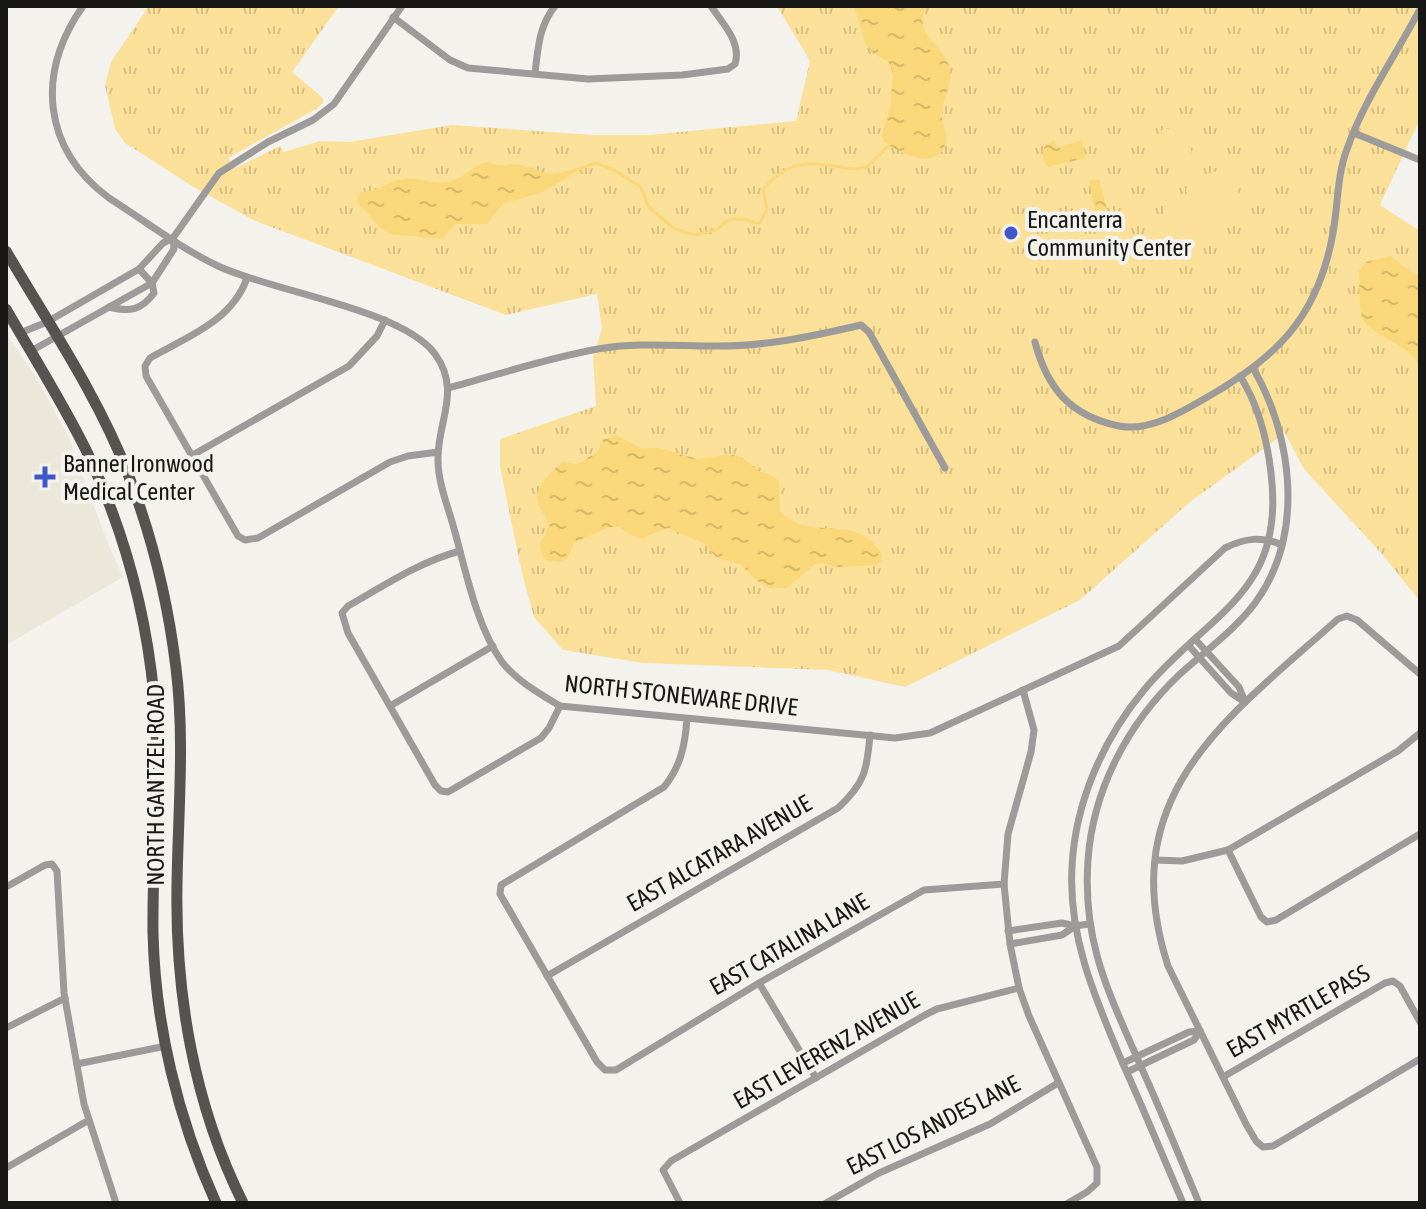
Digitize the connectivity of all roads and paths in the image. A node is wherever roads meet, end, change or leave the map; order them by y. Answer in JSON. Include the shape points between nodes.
{"nodes":[{"id":1,"x":83,"y":6,"type":"edge"},
{"id":2,"x":402,"y":6,"type":"edge"},
{"id":3,"x":555,"y":6,"type":"edge"},
{"id":4,"x":711,"y":6,"type":"edge"},
{"id":5,"x":1420,"y":9,"type":"edge"},
{"id":6,"x":393,"y":17,"type":"junction"},
{"id":7,"x":535,"y":73,"type":"junction"},
{"id":8,"x":1354,"y":133,"type":"junction"},
{"id":9,"x":1420,"y":160,"type":"edge"},
{"id":10,"x":173,"y":238,"type":"junction"},
{"id":11,"x":6,"y":251,"type":"edge"},
{"id":12,"x":139,"y":269,"type":"junction"},
{"id":13,"x":247,"y":278,"type":"junction"},
{"id":14,"x":152,"y":283,"type":"junction"},
{"id":15,"x":109,"y":307,"type":"junction"},
{"id":16,"x":6,"y":309,"type":"edge"},
{"id":17,"x":385,"y":320,"type":"junction"},
{"id":18,"x":47,"y":322,"type":"junction"},
{"id":19,"x":20,"y":333,"type":"junction"},
{"id":20,"x":56,"y":337,"type":"junction"},
{"id":21,"x":1035,"y":342,"type":"dead end"},
{"id":22,"x":31,"y":351,"type":"junction"},
{"id":23,"x":1253,"y":368,"type":"junction"},
{"id":24,"x":1240,"y":376,"type":"junction"},
{"id":25,"x":448,"y":388,"type":"junction"},
{"id":26,"x":438,"y":452,"type":"junction"},
{"id":27,"x":191,"y":456,"type":"junction"},
{"id":28,"x":945,"y":468,"type":"dead end"},
{"id":29,"x":1270,"y":540,"type":"junction"},
{"id":30,"x":1282,"y":545,"type":"junction"},
{"id":31,"x":460,"y":551,"type":"junction"},
{"id":32,"x":1195,"y":639,"type":"junction"},
{"id":33,"x":493,"y":646,"type":"junction"},
{"id":34,"x":1189,"y":646,"type":"junction"},
{"id":35,"x":1207,"y":650,"type":"junction"},
{"id":36,"x":1199,"y":657,"type":"junction"},
{"id":37,"x":1420,"y":674,"type":"edge"},
{"id":38,"x":1023,"y":690,"type":"junction"},
{"id":39,"x":1245,"y":702,"type":"junction"},
{"id":40,"x":390,"y":706,"type":"junction"},
{"id":41,"x":560,"y":706,"type":"junction"},
{"id":42,"x":687,"y":719,"type":"junction"},
{"id":43,"x":1420,"y":733,"type":"edge"},
{"id":44,"x":870,"y":735,"type":"junction"},
{"id":45,"x":1420,"y":834,"type":"edge"},
{"id":46,"x":1228,"y":850,"type":"junction"},
{"id":47,"x":1156,"y":860,"type":"junction"},
{"id":48,"x":1004,"y":884,"type":"junction"},
{"id":49,"x":6,"y":887,"type":"edge"},
{"id":50,"x":1089,"y":924,"type":"junction"},
{"id":51,"x":1075,"y":926,"type":"junction"},
{"id":52,"x":1008,"y":931,"type":"junction"},
{"id":53,"x":1010,"y":944,"type":"junction"},
{"id":54,"x":547,"y":976,"type":"junction"},
{"id":55,"x":759,"y":983,"type":"junction"},
{"id":56,"x":1019,"y":988,"type":"junction"},
{"id":57,"x":65,"y":998,"type":"junction"},
{"id":58,"x":1420,"y":1022,"type":"edge"},
{"id":59,"x":6,"y":1028,"type":"edge"},
{"id":60,"x":1200,"y":1031,"type":"junction"},
{"id":61,"x":166,"y":1046,"type":"junction"},
{"id":62,"x":1136,"y":1057,"type":"junction"},
{"id":63,"x":1420,"y":1059,"type":"edge"},
{"id":64,"x":1123,"y":1063,"type":"junction"},
{"id":65,"x":77,"y":1064,"type":"junction"},
{"id":66,"x":1141,"y":1066,"type":"junction"},
{"id":67,"x":1127,"y":1072,"type":"junction"},
{"id":68,"x":1223,"y":1077,"type":"junction"},
{"id":69,"x":816,"y":1078,"type":"junction"},
{"id":70,"x":1058,"y":1083,"type":"junction"},
{"id":71,"x":89,"y":1120,"type":"junction"},
{"id":72,"x":6,"y":1168,"type":"edge"},
{"id":73,"x":116,"y":1203,"type":"edge"},
{"id":74,"x":216,"y":1203,"type":"edge"},
{"id":75,"x":243,"y":1203,"type":"edge"},
{"id":76,"x":680,"y":1203,"type":"edge"},
{"id":77,"x":826,"y":1203,"type":"edge"},
{"id":78,"x":1068,"y":1203,"type":"edge"},
{"id":79,"x":1183,"y":1203,"type":"edge"},
{"id":80,"x":1199,"y":1203,"type":"edge"}],
"edges":[{"from":1,"to":10,"type":"street","name":"NORTH STONEWARE DRIVE","via":[[54,64],[52,96],[63,142],[98,190]]},
{"from":2,"to":6,"type":"street"},
{"from":3,"to":7,"type":"street","via":[[545,19]]},
{"from":4,"to":7,"type":"street","via":[[736,48],[735,64],[728,69],[601,79]]},
{"from":5,"to":8,"type":"street"},
{"from":6,"to":7,"type":"street","via":[[468,68]]},
{"from":6,"to":10,"type":"street","via":[[334,104],[219,173]]},
{"from":8,"to":9,"type":"street"},
{"from":8,"to":23,"type":"street","via":[[1340,174],[1321,282],[1293,329]]},
{"from":10,"to":12,"type":"street"},
{"from":10,"to":13,"type":"street","name":"NORTH STONEWARE DRIVE"},
{"from":10,"to":14,"type":"street","via":[[174,249]]},
{"from":11,"to":18,"type":"main road","name":"NORTH GANTZEL ROAD"},
{"from":12,"to":14,"type":"street"},
{"from":12,"to":18,"type":"street"},
{"from":13,"to":17,"type":"street","name":"NORTH STONEWARE DRIVE"},
{"from":13,"to":27,"type":"street","via":[[223,315],[145,366]]},
{"from":14,"to":15,"type":"street"},
{"from":14,"to":15,"type":"street","via":[[154,293],[138,309]]},
{"from":15,"to":20,"type":"street"},
{"from":16,"to":19,"type":"main road","name":"NORTH GANTZEL ROAD"},
{"from":17,"to":25,"type":"street","name":"NORTH STONEWARE DRIVE","via":[[413,332],[430,348]]},
{"from":17,"to":27,"type":"street","via":[[349,366]]},
{"from":18,"to":19,"type":"street"},
{"from":18,"to":20,"type":"main road","name":"NORTH GANTZEL ROAD"},
{"from":19,"to":22,"type":"main road","name":"NORTH GANTZEL ROAD"},
{"from":20,"to":22,"type":"street"},
{"from":20,"to":75,"type":"main road","name":"NORTH GANTZEL ROAD","via":[[128,472],[166,605],[180,720],[181,991],[209,1118]]},
{"from":21,"to":24,"type":"street","via":[[1046,377],[1079,412],[1130,428],[1177,414]]},
{"from":22,"to":61,"type":"main road","name":"NORTH GANTZEL ROAD","via":[[102,487],[143,625],[154,697],[153,937]]},
{"from":23,"to":24,"type":"street"},
{"from":23,"to":30,"type":"street","via":[[1276,416],[1285,470],[1288,506]]},
{"from":24,"to":29,"type":"street","via":[[1258,408],[1268,449],[1273,491]]},
{"from":25,"to":26,"type":"street","name":"NORTH STONEWARE DRIVE"},
{"from":25,"to":28,"type":"street","via":[[599,349],[748,344],[861,325]]},
{"from":26,"to":27,"type":"street","via":[[390,462],[258,538],[245,540]]},
{"from":26,"to":31,"type":"street","name":"NORTH STONEWARE DRIVE"},
{"from":29,"to":30,"type":"street"},
{"from":29,"to":32,"type":"street","via":[[1245,591]]},
{"from":29,"to":38,"type":"street","name":"NORTH STONEWARE DRIVE","via":[[1250,538],[1225,548],[1119,646]]},
{"from":30,"to":35,"type":"street","via":[[1254,603]]},
{"from":31,"to":33,"type":"street","name":"NORTH STONEWARE DRIVE"},
{"from":31,"to":40,"type":"street","via":[[415,567],[342,613]]},
{"from":32,"to":34,"type":"street"},
{"from":32,"to":35,"type":"street"},
{"from":33,"to":40,"type":"street"},
{"from":33,"to":41,"type":"street","name":"NORTH STONEWARE DRIVE","via":[[503,664]]},
{"from":34,"to":36,"type":"street"},
{"from":34,"to":51,"type":"street","via":[[1120,721],[1087,789],[1072,866]]},
{"from":35,"to":36,"type":"street"},
{"from":35,"to":39,"type":"street","via":[[1239,687]]},
{"from":36,"to":39,"type":"street"},
{"from":36,"to":50,"type":"street","via":[[1134,727],[1104,786],[1088,857]]},
{"from":37,"to":39,"type":"street","via":[[1347,616]]},
{"from":38,"to":44,"type":"street","name":"NORTH STONEWARE DRIVE","via":[[930,733]]},
{"from":38,"to":48,"type":"street","via":[[1034,730],[1008,834]]},
{"from":39,"to":47,"type":"street","via":[[1202,747],[1175,789]]},
{"from":40,"to":41,"type":"street","via":[[435,785],[448,792],[541,738]]},
{"from":41,"to":42,"type":"street","name":"NORTH STONEWARE DRIVE"},
{"from":42,"to":44,"type":"street","name":"NORTH STONEWARE DRIVE"},
{"from":42,"to":54,"type":"street","via":[[681,758],[664,787],[501,885],[500,894]]},
{"from":43,"to":46,"type":"street"},
{"from":44,"to":54,"type":"street","name":"EAST ALCATARA AVENUE","via":[[864,779],[838,808]]},
{"from":45,"to":46,"type":"street","via":[[1267,922]]},
{"from":46,"to":47,"type":"street","via":[[1182,861]]},
{"from":47,"to":60,"type":"street","via":[[1153,882],[1160,939]]},
{"from":48,"to":52,"type":"street"},
{"from":48,"to":55,"type":"street","name":"EAST CATALINA LANE","via":[[924,890]]},
{"from":49,"to":57,"type":"street","via":[[52,864],[59,880]]},
{"from":50,"to":51,"type":"street"},
{"from":50,"to":62,"type":"street","via":[[1103,978]]},
{"from":51,"to":52,"type":"street"},
{"from":51,"to":53,"type":"street","via":[[1062,935]]},
{"from":51,"to":64,"type":"street","via":[[1093,996]]},
{"from":52,"to":53,"type":"street"},
{"from":53,"to":56,"type":"street"},
{"from":54,"to":55,"type":"street","name":"EAST CATALINA LANE","via":[[605,1070],[616,1070]]},
{"from":55,"to":69,"type":"street"},
{"from":56,"to":69,"type":"street","name":"EAST LEVERENZ AVENUE","via":[[937,1009]]},
{"from":56,"to":70,"type":"street"},
{"from":57,"to":59,"type":"street"},
{"from":57,"to":65,"type":"street"},
{"from":58,"to":68,"type":"street","name":"EAST MYRTLE PASS","via":[[1400,986],[1385,983]]},
{"from":60,"to":62,"type":"street"},
{"from":60,"to":66,"type":"street","via":[[1194,1040]]},
{"from":60,"to":68,"type":"street"},
{"from":61,"to":65,"type":"street"},
{"from":61,"to":74,"type":"main road","name":"NORTH GANTZEL ROAD","via":[[188,1130]]},
{"from":62,"to":64,"type":"street"},
{"from":62,"to":66,"type":"street"},
{"from":63,"to":68,"type":"street","via":[[1273,1146],[1263,1147]]},
{"from":64,"to":67,"type":"street"},
{"from":65,"to":71,"type":"street"},
{"from":66,"to":67,"type":"street"},
{"from":66,"to":80,"type":"street"},
{"from":67,"to":79,"type":"street"},
{"from":69,"to":76,"type":"street","name":"EAST LEVERENZ AVENUE","via":[[671,1161],[663,1170]]},
{"from":70,"to":77,"type":"street","name":"EAST LOS ANDES LANE","via":[[990,1124],[879,1173]]},
{"from":70,"to":78,"type":"street","via":[[1097,1167],[1097,1183]]},
{"from":71,"to":72,"type":"street"},
{"from":71,"to":73,"type":"street"}]}
